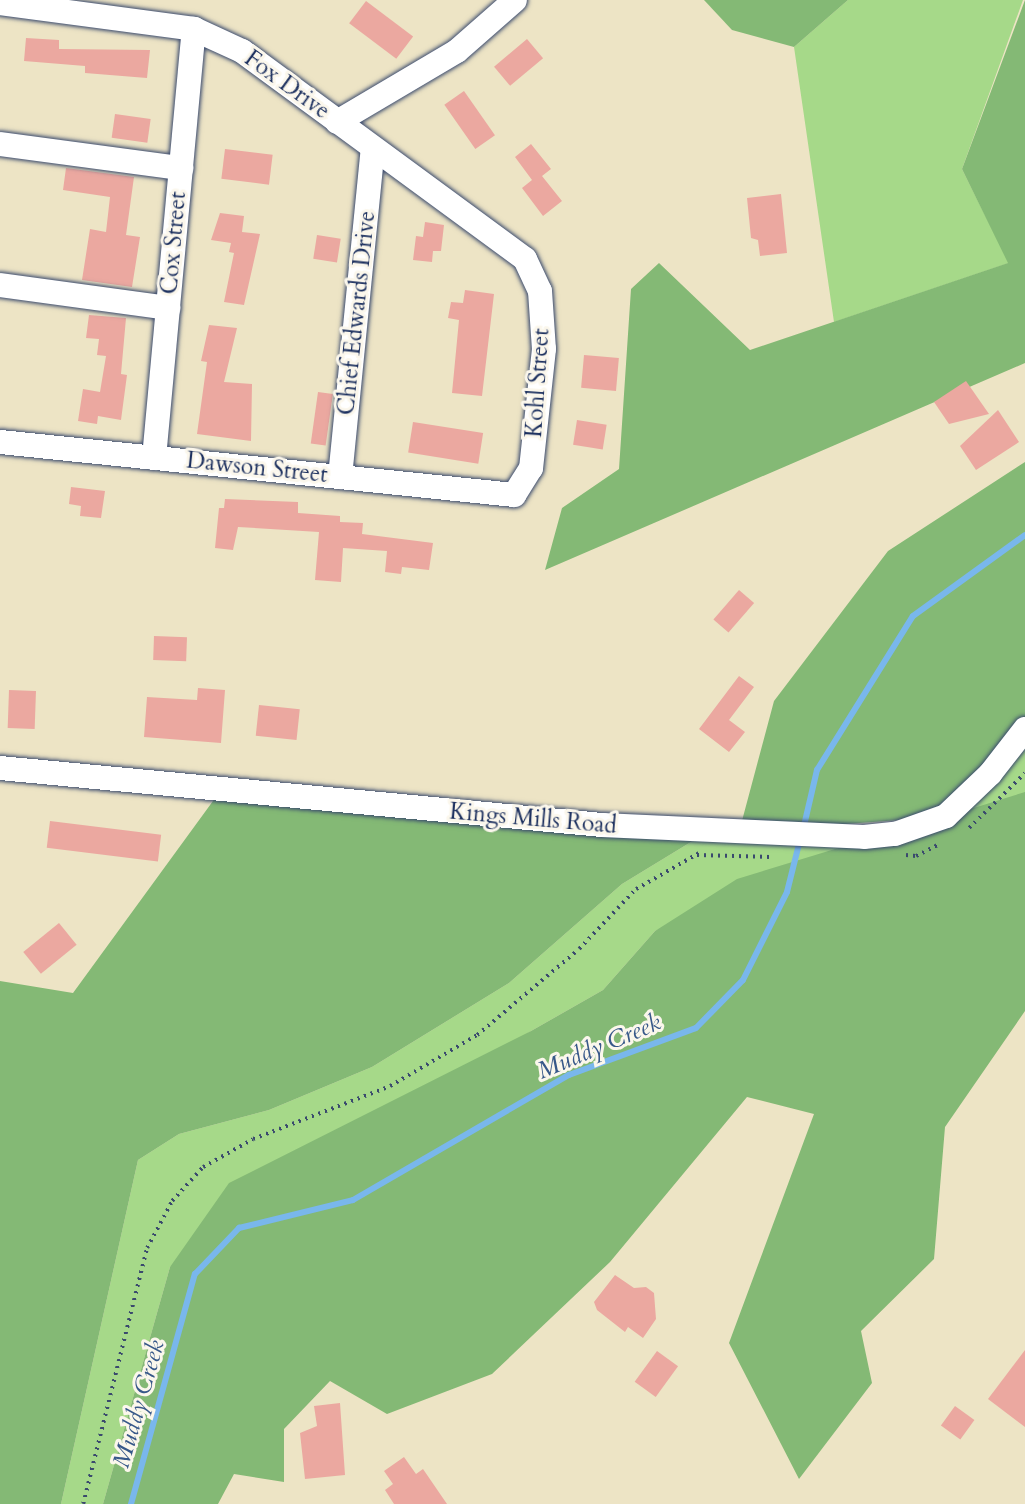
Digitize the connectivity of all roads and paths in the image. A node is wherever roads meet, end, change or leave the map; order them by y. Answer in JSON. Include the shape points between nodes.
{"nodes":[{"id":1,"x":515,"y":0,"type":"edge"},
{"id":2,"x":0,"y":3,"type":"edge"},
{"id":3,"x":194,"y":29,"type":"junction"},
{"id":4,"x":337,"y":122,"type":"junction"},
{"id":5,"x":0,"y":144,"type":"edge"},
{"id":6,"x":373,"y":149,"type":"junction"},
{"id":7,"x":181,"y":168,"type":"junction"},
{"id":8,"x":530,"y":268,"type":"joint"},
{"id":9,"x":0,"y":285,"type":"edge"},
{"id":10,"x":168,"y":308,"type":"junction"},
{"id":11,"x":0,"y":442,"type":"edge"},
{"id":12,"x":154,"y":458,"type":"junction"},
{"id":13,"x":340,"y":477,"type":"junction"},
{"id":14,"x":514,"y":495,"type":"joint"},
{"id":15,"x":1025,"y":729,"type":"edge"},
{"id":16,"x":0,"y":768,"type":"edge"},
{"id":17,"x":737,"y":844,"type":"junction"},
{"id":18,"x":706,"y":849,"type":"dead end"},
{"id":19,"x":696,"y":855,"type":"junction"},
{"id":20,"x":83,"y":1504,"type":"edge"}],
"edges":[{"from":1,"to":4,"type":"street","via":[[457,51]]},
{"from":2,"to":3,"type":"street","name":"Fox Drive"},
{"from":3,"to":4,"type":"street","name":"Fox Drive","via":[[242,51]]},
{"from":3,"to":7,"type":"street","name":"Cox Street"},
{"from":4,"to":6,"type":"street","name":"Fox Drive"},
{"from":5,"to":7,"type":"street"},
{"from":6,"to":8,"type":"street","name":"Fox Drive","via":[[460,209]]},
{"from":6,"to":13,"type":"street","name":"Chief Edwards Drive"},
{"from":7,"to":10,"type":"street","name":"Cox Street"},
{"from":8,"to":14,"type":"street","name":"Kohl Street","via":[[540,291],[543,320],[540,399],[531,468]]},
{"from":9,"to":10,"type":"street"},
{"from":10,"to":12,"type":"street","name":"Cox Street"},
{"from":11,"to":12,"type":"street","name":"Dawson Street"},
{"from":12,"to":13,"type":"street","name":"Dawson Street"},
{"from":13,"to":14,"type":"street","name":"Dawson Street"},
{"from":15,"to":17,"type":"street","name":"Kings Mills Road","via":[[990,774],[946,816],[895,834]]},
{"from":16,"to":17,"type":"street","name":"Kings Mills Road"},
{"from":17,"to":19,"type":"path"},
{"from":18,"to":19,"type":"path"},
{"from":19,"to":20,"type":"path","via":[[636,889],[579,949],[477,1035],[390,1086],[253,1139],[203,1167],[172,1201],[146,1248]]}]}
